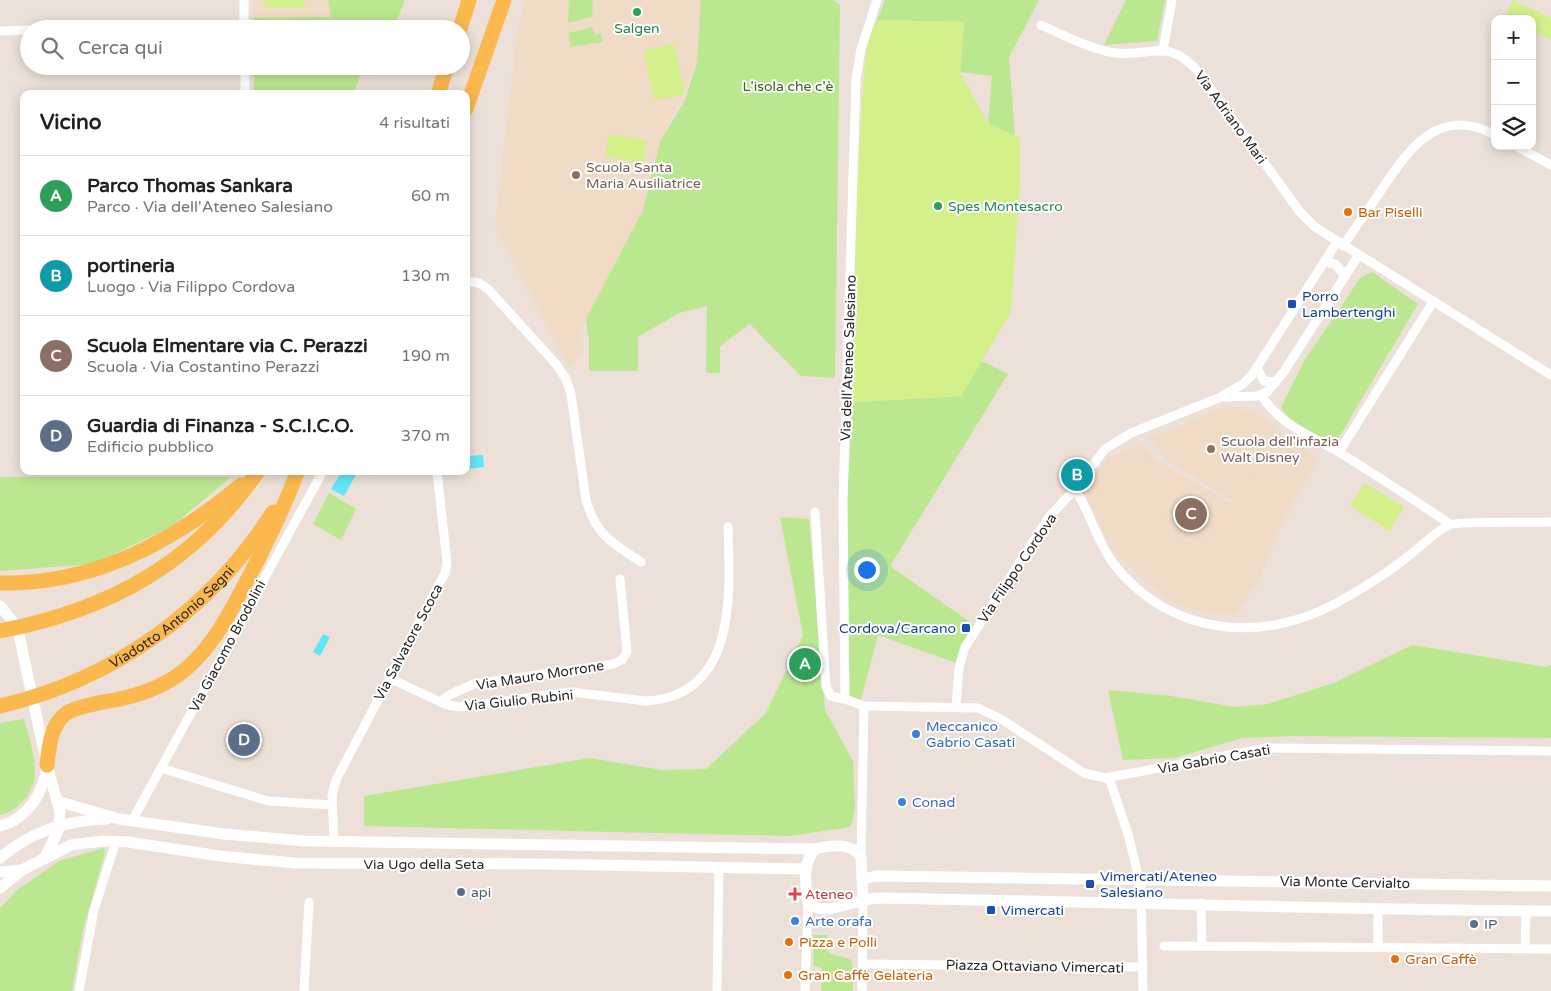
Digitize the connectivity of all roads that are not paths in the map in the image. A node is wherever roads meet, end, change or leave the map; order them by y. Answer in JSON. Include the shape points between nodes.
{"nodes":[{"id":1,"x":244,"y":0,"type":"edge"},
{"id":2,"x":469,"y":0,"type":"edge"},
{"id":3,"x":504,"y":0,"type":"edge"},
{"id":4,"x":877,"y":0,"type":"edge"},
{"id":5,"x":1172,"y":0,"type":"edge"},
{"id":6,"x":244,"y":20,"type":"edge"},
{"id":7,"x":463,"y":20,"type":"edge"},
{"id":8,"x":1041,"y":25,"type":"dead end"},
{"id":9,"x":20,"y":30,"type":"edge"},
{"id":10,"x":0,"y":31,"type":"edge"},
{"id":11,"x":1163,"y":50,"type":"junction"},
{"id":12,"x":244,"y":75,"type":"edge"},
{"id":13,"x":444,"y":75,"type":"edge"},
{"id":14,"x":245,"y":90,"type":"edge"},
{"id":15,"x":439,"y":90,"type":"edge"},
{"id":16,"x":470,"y":98,"type":"edge"},
{"id":17,"x":1491,"y":133,"type":"edge"},
{"id":18,"x":1523,"y":150,"type":"edge"},
{"id":19,"x":1551,"y":165,"type":"edge"},
{"id":20,"x":1340,"y":244,"type":"junction"},
{"id":21,"x":1358,"y":256,"type":"junction"},
{"id":22,"x":1324,"y":262,"type":"junction"},
{"id":23,"x":1345,"y":276,"type":"junction"},
{"id":24,"x":470,"y":282,"type":"edge"},
{"id":25,"x":1434,"y":302,"type":"junction"},
{"id":26,"x":1257,"y":368,"type":"junction"},
{"id":27,"x":1551,"y":376,"type":"edge"},
{"id":28,"x":1276,"y":382,"type":"junction"},
{"id":29,"x":1261,"y":395,"type":"junction"},
{"id":30,"x":1221,"y":397,"type":"junction"},
{"id":31,"x":1339,"y":452,"type":"junction"},
{"id":32,"x":252,"y":475,"type":"edge"},
{"id":33,"x":254,"y":475,"type":"edge"},
{"id":34,"x":296,"y":475,"type":"edge"},
{"id":35,"x":297,"y":475,"type":"edge"},
{"id":36,"x":321,"y":475,"type":"edge"},
{"id":37,"x":437,"y":475,"type":"edge"},
{"id":38,"x":1075,"y":489,"type":"junction"},
{"id":39,"x":815,"y":512,"type":"dead end"},
{"id":40,"x":1551,"y":522,"type":"edge"},
{"id":41,"x":1450,"y":524,"type":"junction"},
{"id":42,"x":728,"y":527,"type":"dead end"},
{"id":43,"x":640,"y":562,"type":"dead end"},
{"id":44,"x":620,"y":579,"type":"dead end"},
{"id":45,"x":0,"y":583,"type":"edge"},
{"id":46,"x":0,"y":606,"type":"edge"},
{"id":47,"x":0,"y":631,"type":"edge"},
{"id":48,"x":389,"y":678,"type":"junction"},
{"id":49,"x":845,"y":699,"type":"junction"},
{"id":50,"x":440,"y":702,"type":"junction"},
{"id":51,"x":0,"y":706,"type":"edge"},
{"id":52,"x":864,"y":706,"type":"junction"},
{"id":53,"x":956,"y":707,"type":"junction"},
{"id":54,"x":1551,"y":751,"type":"edge"},
{"id":55,"x":47,"y":765,"type":"junction"},
{"id":56,"x":161,"y":768,"type":"junction"},
{"id":57,"x":1109,"y":778,"type":"junction"},
{"id":58,"x":57,"y":801,"type":"junction"},
{"id":59,"x":332,"y":805,"type":"junction"},
{"id":60,"x":119,"y":819,"type":"junction"},
{"id":61,"x":132,"y":821,"type":"junction"},
{"id":62,"x":0,"y":826,"type":"edge"},
{"id":63,"x":60,"y":826,"type":"junction"},
{"id":64,"x":116,"y":841,"type":"junction"},
{"id":65,"x":334,"y":841,"type":"junction"},
{"id":66,"x":816,"y":848,"type":"junction"},
{"id":67,"x":45,"y":857,"type":"junction"},
{"id":68,"x":861,"y":857,"type":"junction"},
{"id":69,"x":0,"y":858,"type":"edge"},
{"id":70,"x":719,"y":867,"type":"junction"},
{"id":71,"x":807,"y":869,"type":"junction"},
{"id":72,"x":22,"y":870,"type":"junction"},
{"id":73,"x":0,"y":872,"type":"edge"},
{"id":74,"x":863,"y":879,"type":"junction"},
{"id":75,"x":1140,"y":880,"type":"junction"},
{"id":76,"x":1551,"y":886,"type":"edge"},
{"id":77,"x":0,"y":888,"type":"edge"},
{"id":78,"x":309,"y":902,"type":"dead end"},
{"id":79,"x":808,"y":902,"type":"junction"},
{"id":80,"x":863,"y":902,"type":"junction"},
{"id":81,"x":1142,"y":902,"type":"junction"},
{"id":82,"x":1201,"y":904,"type":"junction"},
{"id":83,"x":1378,"y":910,"type":"junction"},
{"id":84,"x":1526,"y":911,"type":"junction"},
{"id":85,"x":1551,"y":911,"type":"edge"},
{"id":86,"x":1202,"y":945,"type":"junction"},
{"id":87,"x":1164,"y":946,"type":"dead end"},
{"id":88,"x":1378,"y":947,"type":"junction"},
{"id":89,"x":1525,"y":948,"type":"junction"},
{"id":90,"x":1551,"y":948,"type":"edge"},
{"id":91,"x":863,"y":964,"type":"junction"},
{"id":92,"x":1143,"y":968,"type":"junction"},
{"id":93,"x":79,"y":991,"type":"edge"},
{"id":94,"x":304,"y":991,"type":"edge"},
{"id":95,"x":717,"y":991,"type":"edge"},
{"id":96,"x":804,"y":991,"type":"edge"},
{"id":97,"x":862,"y":991,"type":"edge"},
{"id":98,"x":1143,"y":991,"type":"edge"}],
"edges":[{"from":1,"to":6,"type":"street"},
{"from":2,"to":7,"type":"main road"},
{"from":3,"to":16,"type":"main road"},
{"from":4,"to":49,"type":"street","name":"Via dell'Ateneo Salesiano","via":[[861,49],[856,79],[843,500]]},
{"from":5,"to":11,"type":"street"},
{"from":8,"to":11,"type":"street","name":"Via Adriano Mari","via":[[1111,52],[1125,54]]},
{"from":9,"to":10,"type":"street"},
{"from":11,"to":20,"type":"street","name":"Via Adriano Mari","via":[[1181,56],[1197,70],[1305,218]]},
{"from":12,"to":14,"type":"street"},
{"from":13,"to":15,"type":"main road"},
{"from":17,"to":20,"type":"street","via":[[1461,124],[1435,131],[1420,140]]},
{"from":18,"to":19,"type":"street"},
{"from":20,"to":21,"type":"street","name":"Via Adriano Mari"},
{"from":20,"to":22,"type":"street"},
{"from":21,"to":23,"type":"street"},
{"from":21,"to":25,"type":"street","name":"Via Adriano Mari"},
{"from":22,"to":23,"type":"street","via":[[1334,264]]},
{"from":22,"to":26,"type":"street"},
{"from":23,"to":28,"type":"street"},
{"from":24,"to":43,"type":"street","via":[[488,289],[564,375],[571,394],[590,514],[605,538]]},
{"from":25,"to":27,"type":"street","name":"Via Adriano Mari"},
{"from":25,"to":31,"type":"street"},
{"from":26,"to":28,"type":"street","via":[[1264,380]]},
{"from":26,"to":30,"type":"street","via":[[1246,382]]},
{"from":28,"to":29,"type":"street"},
{"from":29,"to":30,"type":"street","name":"Via Filippo Cordova"},
{"from":29,"to":31,"type":"street","via":[[1282,420]]},
{"from":30,"to":38,"type":"street","name":"Via Filippo Cordova","via":[[1110,444]]},
{"from":31,"to":41,"type":"street"},
{"from":32,"to":45,"type":"main road","via":[[200,516],[128,558],[69,577]]},
{"from":33,"to":47,"type":"main road","via":[[231,507],[200,540],[125,591],[72,614]]},
{"from":34,"to":51,"type":"main road","name":"Viadotto Antonio Segni","via":[[243,554],[193,606],[144,645],[74,682]]},
{"from":35,"to":55,"type":"main road","via":[[271,535],[207,648],[162,684],[134,696],[64,714],[54,730]]},
{"from":36,"to":56,"type":"street","name":"Via Giacomo Brodolini"},
{"from":37,"to":48,"type":"street","name":"Via Salvatore Scoca","via":[[447,563],[445,573]]},
{"from":38,"to":41,"type":"street","via":[[1108,556],[1132,583],[1170,611],[1194,621],[1225,627],[1276,626],[1315,614],[1348,597],[1405,559]]},
{"from":38,"to":53,"type":"street","name":"Via Filippo Cordova","via":[[1049,517],[965,647],[959,667]]},
{"from":39,"to":49,"type":"street","via":[[826,687],[831,696]]},
{"from":40,"to":41,"type":"street"},
{"from":42,"to":50,"type":"street","name":"Via Giulio Rubini","via":[[730,595],[724,632],[710,666],[685,689],[668,698],[652,701],[571,692],[479,705]]},
{"from":44,"to":50,"type":"street","name":"Via Mauro Morrone","via":[[627,652],[622,660],[613,664],[474,684]]},
{"from":46,"to":55,"type":"street","via":[[15,624],[19,635]]},
{"from":48,"to":50,"type":"street","name":"Via Giulio Rubini"},
{"from":48,"to":59,"type":"street","name":"Via Salvatore Scoca","via":[[338,775]]},
{"from":49,"to":52,"type":"street"},
{"from":52,"to":53,"type":"street","name":"Via Gabrio Casati"},
{"from":52,"to":68,"type":"street"},
{"from":53,"to":57,"type":"street","name":"Via Gabrio Casati","via":[[984,710],[1084,773]]},
{"from":54,"to":57,"type":"street","name":"Via Gabrio Casati","via":[[1267,748]]},
{"from":55,"to":58,"type":"street"},
{"from":55,"to":62,"type":"street","via":[[41,788],[30,807],[18,819]]},
{"from":56,"to":59,"type":"street","via":[[268,801]]},
{"from":56,"to":61,"type":"street","name":"Via Giacomo Brodolini"},
{"from":57,"to":75,"type":"street","name":"Piazza Ottaviano Vimercati"},
{"from":58,"to":60,"type":"street"},
{"from":58,"to":63,"type":"street"},
{"from":59,"to":65,"type":"street","name":"Via Salvatore Scoca"},
{"from":60,"to":61,"type":"street","name":"Via Ugo della Seta"},
{"from":60,"to":63,"type":"street"},
{"from":61,"to":65,"type":"street","name":"Via Ugo della Seta","via":[[224,834]]},
{"from":63,"to":67,"type":"street"},
{"from":63,"to":69,"type":"street","via":[[26,840]]},
{"from":64,"to":67,"type":"street","name":"Via Ugo della Seta","via":[[76,844]]},
{"from":64,"to":70,"type":"street","name":"Via Ugo della Seta","via":[[296,863]]},
{"from":64,"to":93,"type":"street","via":[[94,910]]},
{"from":65,"to":66,"type":"street","name":"Via Ugo della Seta"},
{"from":66,"to":68,"type":"street","via":[[844,846],[857,851]]},
{"from":66,"to":71,"type":"street","via":[[810,855]]},
{"from":67,"to":72,"type":"street","name":"Via Ugo della Seta"},
{"from":68,"to":74,"type":"street"},
{"from":70,"to":71,"type":"street","name":"Via Ugo della Seta"},
{"from":70,"to":95,"type":"street"},
{"from":71,"to":79,"type":"street"},
{"from":72,"to":73,"type":"street"},
{"from":72,"to":77,"type":"street"},
{"from":74,"to":75,"type":"street","via":[[876,876]]},
{"from":74,"to":80,"type":"street"},
{"from":75,"to":76,"type":"street","name":"Via Monte Cervialto"},
{"from":75,"to":81,"type":"street","name":"Piazza Ottaviano Vimercati"},
{"from":78,"to":94,"type":"street"},
{"from":79,"to":80,"type":"street","via":[[817,908],[829,909]]},
{"from":79,"to":96,"type":"street"},
{"from":80,"to":81,"type":"street","via":[[875,898]]},
{"from":80,"to":91,"type":"street"},
{"from":81,"to":82,"type":"street","name":"Via Monte Cervialto"},
{"from":81,"to":92,"type":"street","name":"Piazza Ottaviano Vimercati"},
{"from":82,"to":83,"type":"street","name":"Via Monte Cervialto"},
{"from":82,"to":86,"type":"street"},
{"from":83,"to":84,"type":"street","name":"Via Monte Cervialto"},
{"from":83,"to":88,"type":"street","name":"Via Monte Cervialto"},
{"from":84,"to":85,"type":"street","name":"Via Monte Cervialto"},
{"from":84,"to":89,"type":"street"},
{"from":86,"to":87,"type":"street"},
{"from":86,"to":88,"type":"street"},
{"from":88,"to":89,"type":"street"},
{"from":89,"to":90,"type":"street"},
{"from":91,"to":92,"type":"street","name":"Piazza Ottaviano Vimercati"},
{"from":91,"to":97,"type":"street"},
{"from":92,"to":98,"type":"street"}]}
